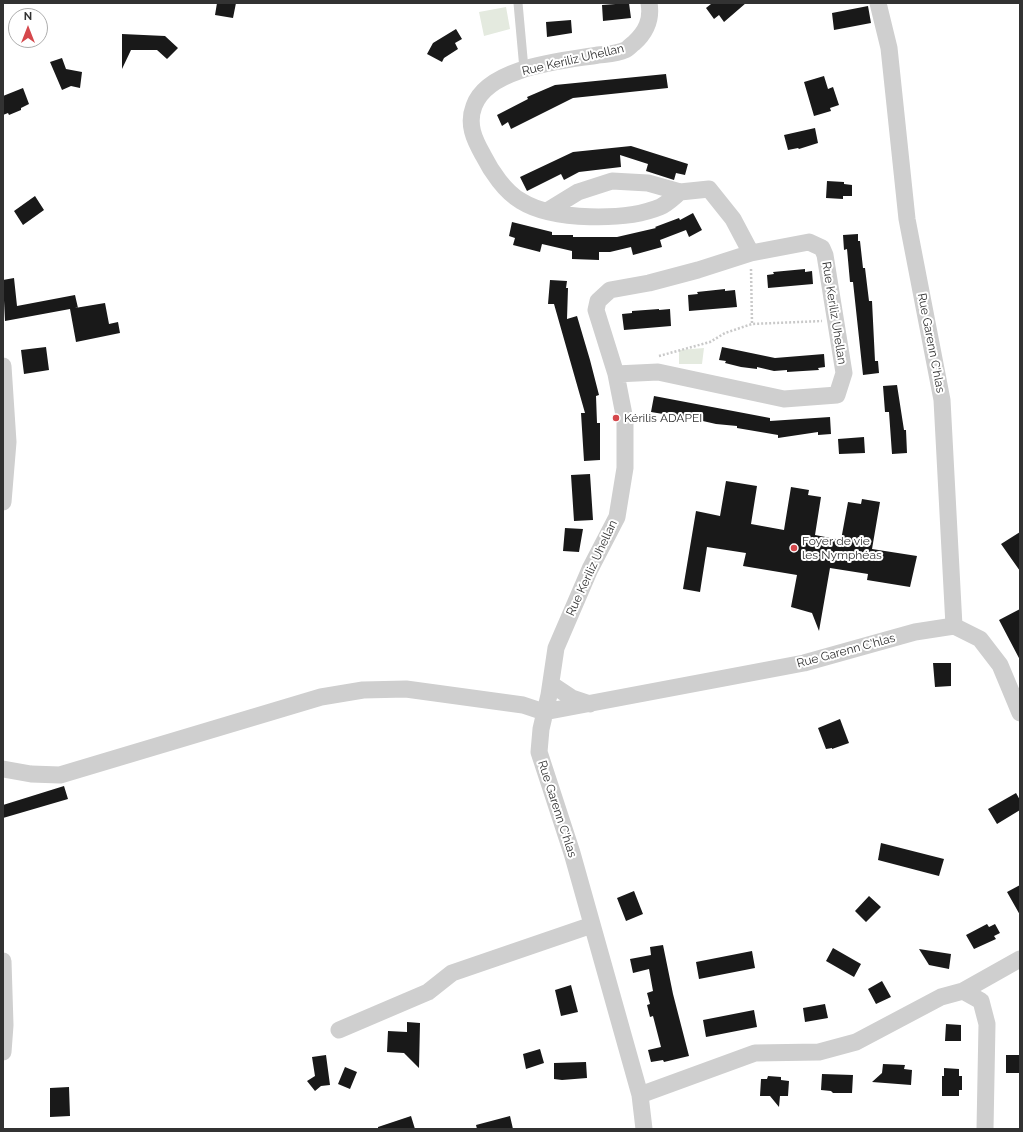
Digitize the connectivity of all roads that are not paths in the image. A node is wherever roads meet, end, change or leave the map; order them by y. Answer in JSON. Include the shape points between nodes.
{"nodes":[{"id":1,"x":518,"y":3,"type":"edge"},
{"id":2,"x":649,"y":3,"type":"edge"},
{"id":3,"x":878,"y":3,"type":"edge"},
{"id":4,"x":524,"y":69,"type":"junction"},
{"id":5,"x":680,"y":192,"type":"junction"},
{"id":6,"x":546,"y":211,"type":"junction"},
{"id":7,"x":751,"y":253,"type":"junction"},
{"id":8,"x":3,"y":366,"type":"edge"},
{"id":9,"x":616,"y":374,"type":"junction"},
{"id":10,"x":3,"y":502,"type":"edge"},
{"id":11,"x":954,"y":626,"type":"junction"},
{"id":12,"x":551,"y":684,"type":"junction"},
{"id":13,"x":590,"y":704,"type":"junction"},
{"id":14,"x":544,"y":712,"type":"junction"},
{"id":15,"x":1020,"y":713,"type":"edge"},
{"id":16,"x":3,"y":769,"type":"edge"},
{"id":17,"x":592,"y":925,"type":"junction"},
{"id":18,"x":1020,"y":959,"type":"edge"},
{"id":19,"x":3,"y":961,"type":"edge"},
{"id":20,"x":963,"y":991,"type":"junction"},
{"id":21,"x":339,"y":1030,"type":"dead end"},
{"id":22,"x":3,"y":1052,"type":"edge"},
{"id":23,"x":640,"y":1095,"type":"junction"},
{"id":24,"x":644,"y":1129,"type":"edge"},
{"id":25,"x":984,"y":1129,"type":"edge"}],
"edges":[{"from":1,"to":4,"type":"lane"},
{"from":2,"to":4,"type":"street","name":"Rue Keriliz Uhellan","via":[[651,13],[644,34],[625,50]]},
{"from":3,"to":11,"type":"street","name":"Rue Garenn C'hlas","via":[[889,48],[907,219],[942,400]]},
{"from":4,"to":6,"type":"street","name":"Rue Keriliz Uhellan","via":[[492,84],[478,96],[470,124],[474,138],[486,160],[505,186],[521,201]]},
{"from":5,"to":6,"type":"street","name":"Rue Keriliz Uhellan","via":[[662,206],[635,214],[604,217]]},
{"from":5,"to":6,"type":"street","via":[[648,183],[612,181],[578,192]]},
{"from":5,"to":7,"type":"street","via":[[710,189],[734,219]]},
{"from":7,"to":9,"type":"street","name":"Rue Keriliz Uhellan","via":[[649,283],[610,290],[598,301],[596,310]]},
{"from":7,"to":9,"type":"street","name":"Rue Keriliz Uhellan","via":[[809,242],[822,248],[844,373],[837,395],[784,399],[658,372]]},
{"from":8,"to":10,"type":"street","via":[[8,442]]},
{"from":9,"to":12,"type":"street","name":"Rue Keriliz Uhellan","via":[[625,420],[625,468],[617,517],[590,569],[556,648]]},
{"from":11,"to":13,"type":"street","name":"Rue Garenn C'hlas","via":[[915,632],[804,663]]},
{"from":11,"to":15,"type":"street","via":[[980,639],[1000,665]]},
{"from":12,"to":13,"type":"street","via":[[572,698]]},
{"from":12,"to":14,"type":"street","name":"Rue Keriliz Uhellan"},
{"from":13,"to":14,"type":"street","name":"Rue Garenn C'hlas"},
{"from":14,"to":16,"type":"street","via":[[523,705],[406,689],[363,690],[321,698],[60,775],[31,774]]},
{"from":14,"to":17,"type":"street","name":"Rue Garenn C'hlas","via":[[539,752]]},
{"from":17,"to":21,"type":"street","via":[[452,973],[428,992]]},
{"from":17,"to":23,"type":"street","name":"Rue Garenn C'hlas"},
{"from":18,"to":20,"type":"street"},
{"from":19,"to":22,"type":"street"},
{"from":20,"to":23,"type":"street","via":[[941,997],[856,1042],[819,1052],[755,1053]]},
{"from":20,"to":25,"type":"street","via":[[981,1001],[987,1024]]},
{"from":23,"to":24,"type":"street","name":"Rue Garenn C'hlas"}]}
